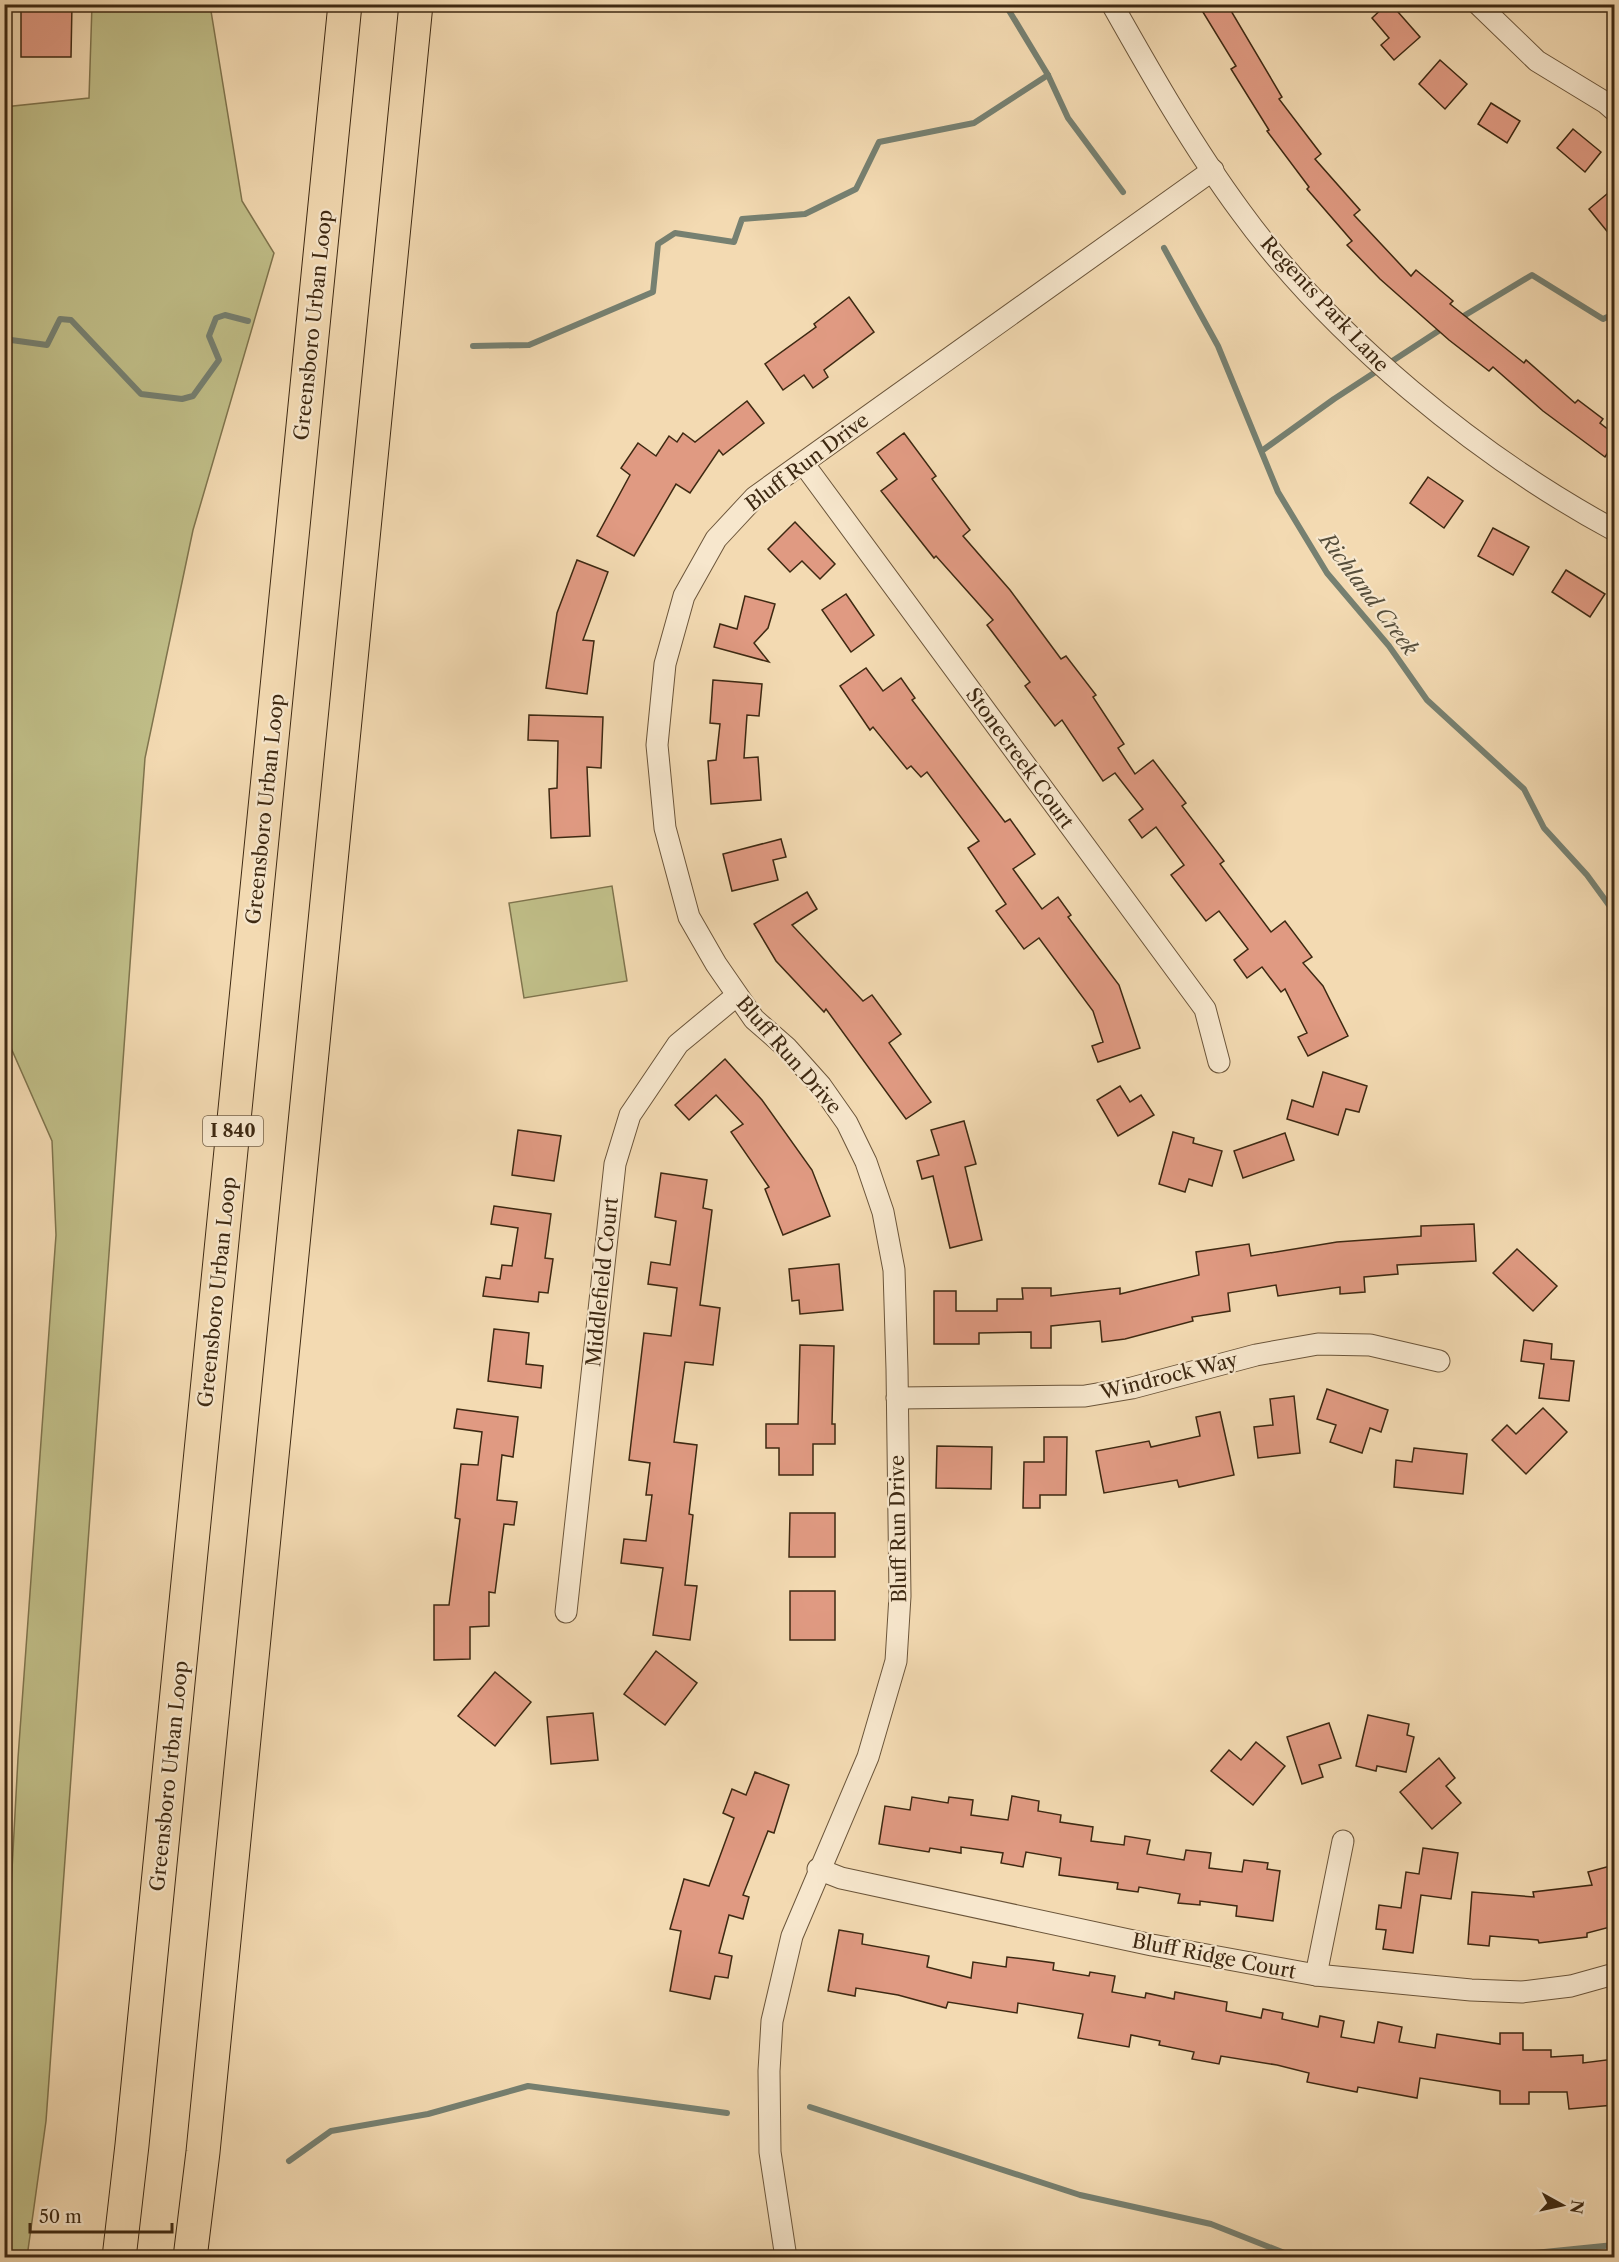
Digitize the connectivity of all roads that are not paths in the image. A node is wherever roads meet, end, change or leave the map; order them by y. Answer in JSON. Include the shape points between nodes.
{"nodes":[{"id":1,"x":345,"y":4,"type":"edge"},
{"id":2,"x":416,"y":4,"type":"edge"},
{"id":3,"x":1113,"y":4,"type":"edge"},
{"id":4,"x":1478,"y":4,"type":"edge"},
{"id":5,"x":1614,"y":110,"type":"edge"},
{"id":6,"x":1213,"y":170,"type":"junction"},
{"id":7,"x":802,"y":463,"type":"junction"},
{"id":8,"x":1614,"y":530,"type":"edge"},
{"id":9,"x":736,"y":996,"type":"junction"},
{"id":10,"x":1219,"y":1062,"type":"dead end"},
{"id":11,"x":1439,"y":1361,"type":"dead end"},
{"id":12,"x":897,"y":1398,"type":"junction"},
{"id":13,"x":566,"y":1612,"type":"dead end"},
{"id":14,"x":1343,"y":1841,"type":"dead end"},
{"id":15,"x":818,"y":1869,"type":"junction"},
{"id":16,"x":1614,"y":1974,"type":"edge"},
{"id":17,"x":1316,"y":1975,"type":"junction"},
{"id":18,"x":119,"y":2258,"type":"edge"},
{"id":19,"x":190,"y":2258,"type":"edge"},
{"id":20,"x":786,"y":2258,"type":"edge"}],
"edges":[{"from":1,"to":18,"type":"highway","name":"Greensboro Urban Loop","number":"I 840"},
{"from":2,"to":19,"type":"highway"},
{"from":3,"to":6,"type":"street","name":"Regents Park Lane"},
{"from":4,"to":5,"type":"street","via":[[1537,61]]},
{"from":6,"to":7,"type":"street","name":"Bluff Run Drive"},
{"from":6,"to":8,"type":"street","name":"Regents Park Lane","via":[[1242,214],[1308,291],[1403,384],[1572,507]]},
{"from":7,"to":9,"type":"street","name":"Bluff Run Drive","via":[[755,497],[716,539],[684,596],[665,664],[657,745],[665,828],[689,917]]},
{"from":7,"to":10,"type":"street","name":"Stonecreek Court","via":[[1205,1009]]},
{"from":9,"to":12,"type":"street","name":"Bluff Run Drive","via":[[821,1086],[847,1123],[866,1162],[883,1212],[894,1270]]},
{"from":9,"to":13,"type":"street","name":"Middlefield Court","via":[[678,1044],[630,1115],[615,1164]]},
{"from":11,"to":12,"type":"street","name":"Windrock Way","via":[[1370,1345],[1318,1344],[1085,1396]]},
{"from":12,"to":15,"type":"street","name":"Bluff Run Drive","via":[[900,1596],[896,1661],[868,1757]]},
{"from":14,"to":17,"type":"street"},
{"from":15,"to":17,"type":"street","name":"Bluff Ridge Court","via":[[841,1878],[1129,1940]]},
{"from":15,"to":20,"type":"street","name":"Bluff Run Drive","via":[[792,1936],[772,2021],[770,2152]]},
{"from":16,"to":17,"type":"street","name":"Bluff Ridge Court","via":[[1571,1986],[1522,1992]]}]}
